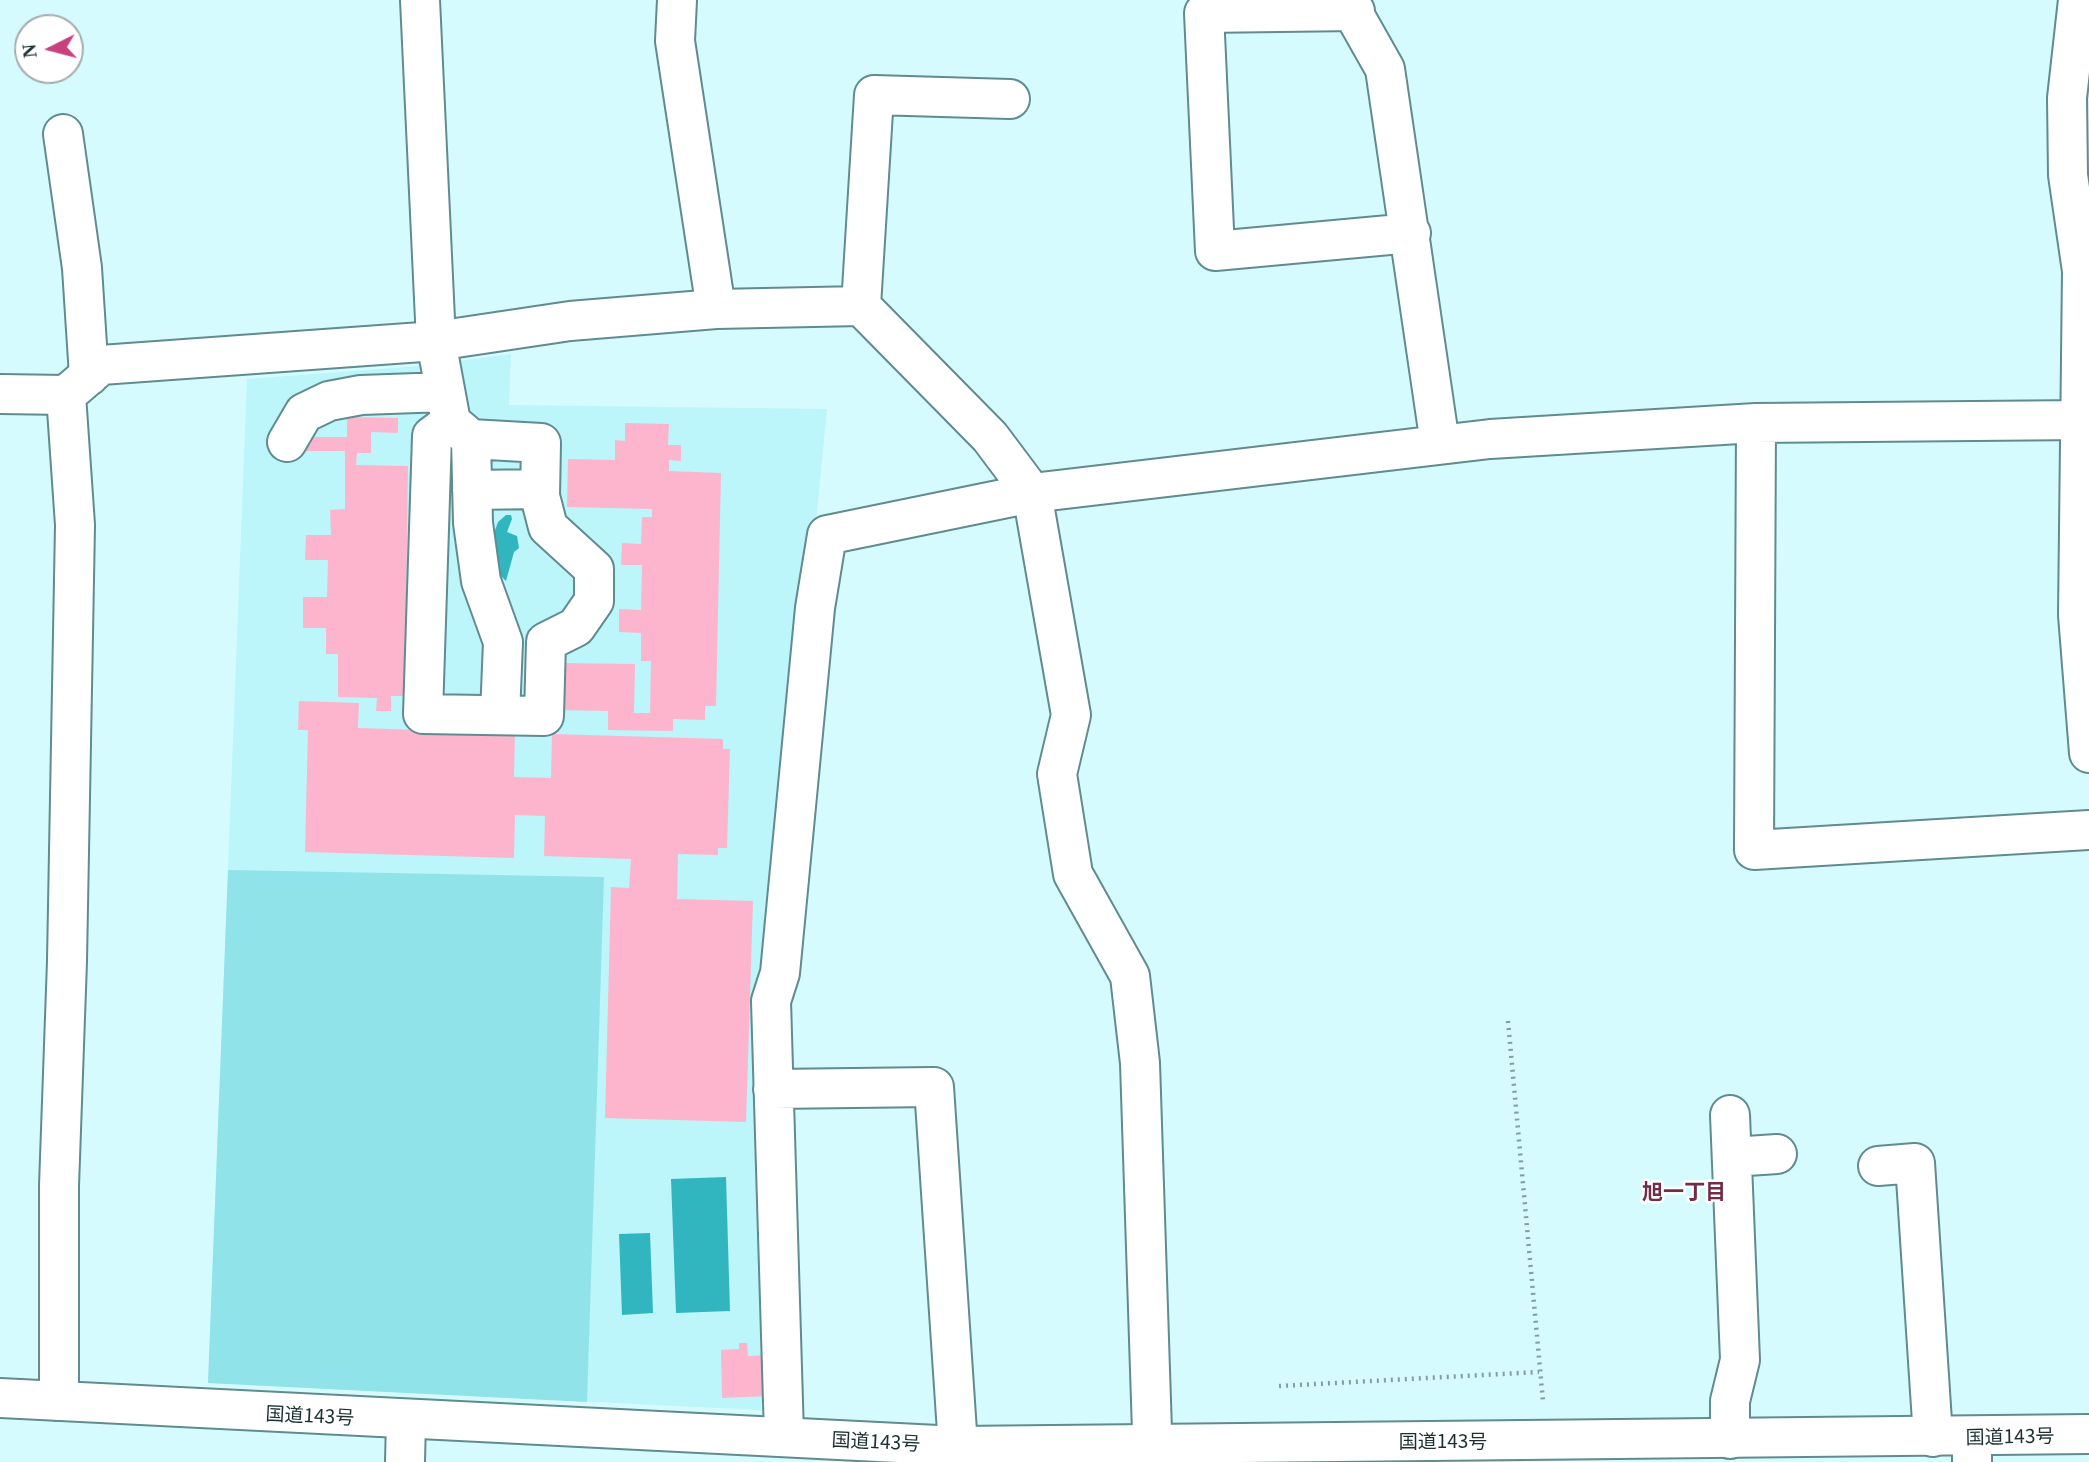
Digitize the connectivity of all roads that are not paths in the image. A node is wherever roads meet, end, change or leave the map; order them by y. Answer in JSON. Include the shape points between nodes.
{"nodes":[{"id":1,"x":420,"y":0,"type":"edge"},
{"id":2,"x":677,"y":0,"type":"edge"},
{"id":3,"x":2078,"y":0,"type":"edge"},
{"id":4,"x":1351,"y":6,"type":"edge"},
{"id":5,"x":1010,"y":99,"type":"dead end"},
{"id":6,"x":63,"y":134,"type":"dead end"},
{"id":7,"x":1411,"y":233,"type":"junction"},
{"id":8,"x":2086,"y":271,"type":"edge"},
{"id":9,"x":862,"y":306,"type":"junction"},
{"id":10,"x":716,"y":309,"type":"junction"},
{"id":11,"x":436,"y":341,"type":"junction"},
{"id":12,"x":78,"y":385,"type":"junction"},
{"id":13,"x":0,"y":394,"type":"edge"},
{"id":14,"x":456,"y":418,"type":"junction"},
{"id":15,"x":2083,"y":420,"type":"junction"},
{"id":16,"x":1756,"y":423,"type":"junction"},
{"id":17,"x":288,"y":442,"type":"dead end"},
{"id":18,"x":1440,"y":444,"type":"junction"},
{"id":19,"x":539,"y":489,"type":"junction"},
{"id":20,"x":472,"y":490,"type":"junction"},
{"id":21,"x":1032,"y":493,"type":"junction"},
{"id":22,"x":2084,"y":615,"type":"edge"},
{"id":23,"x":500,"y":715,"type":"junction"},
{"id":24,"x":2089,"y":753,"type":"edge"},
{"id":25,"x":2089,"y":830,"type":"edge"},
{"id":26,"x":773,"y":1089,"type":"junction"},
{"id":27,"x":1730,"y":1115,"type":"dead end"},
{"id":28,"x":1777,"y":1154,"type":"dead end"},
{"id":29,"x":1732,"y":1157,"type":"junction"},
{"id":30,"x":1878,"y":1166,"type":"dead end"},
{"id":31,"x":0,"y":1398,"type":"edge"},
{"id":32,"x":59,"y":1401,"type":"junction"},
{"id":33,"x":406,"y":1420,"type":"junction"},
{"id":34,"x":2089,"y":1434,"type":"edge"},
{"id":35,"x":784,"y":1435,"type":"junction"},
{"id":36,"x":1933,"y":1437,"type":"junction"},
{"id":37,"x":1730,"y":1439,"type":"junction"},
{"id":38,"x":1972,"y":1449,"type":"edge"},
{"id":39,"x":1550,"y":1451,"type":"edge"},
{"id":40,"x":958,"y":1454,"type":"edge"},
{"id":41,"x":1153,"y":1454,"type":"edge"},
{"id":42,"x":405,"y":1462,"type":"edge"}],
"edges":[{"from":1,"to":11,"type":"main road"},
{"from":2,"to":10,"type":"main road","via":[[675,41]]},
{"from":3,"to":8,"type":"main road","via":[[2067,98],[2068,175]]},
{"from":4,"to":7,"type":"main road","via":[[1385,69]]},
{"from":4,"to":7,"type":"main road","via":[[1204,13],[1215,251]]},
{"from":5,"to":9,"type":"main road","via":[[874,95]]},
{"from":6,"to":12,"type":"main road","via":[[82,268]]},
{"from":7,"to":18,"type":"main road"},
{"from":8,"to":15,"type":"main road"},
{"from":9,"to":10,"type":"main road"},
{"from":9,"to":21,"type":"main road","via":[[990,437]]},
{"from":10,"to":11,"type":"main road","via":[[570,321]]},
{"from":11,"to":12,"type":"main road","via":[[101,365]]},
{"from":11,"to":14,"type":"main road"},
{"from":12,"to":13,"type":"main road"},
{"from":12,"to":32,"type":"main road","via":[[59,1186]]},
{"from":14,"to":17,"type":"main road","via":[[361,395],[329,401],[304,414]]},
{"from":14,"to":19,"type":"main road","via":[[541,443]]},
{"from":14,"to":20,"type":"main road"},
{"from":14,"to":23,"type":"main road","via":[[432,436],[423,714]]},
{"from":15,"to":16,"type":"main road"},
{"from":15,"to":22,"type":"main road"},
{"from":16,"to":18,"type":"main road"},
{"from":16,"to":25,"type":"main road","via":[[1754,850]]},
{"from":18,"to":21,"type":"main road"},
{"from":19,"to":20,"type":"main road"},
{"from":19,"to":23,"type":"main road","via":[[548,527],[594,569],[594,601],[576,627],[546,642],[544,716]]},
{"from":20,"to":23,"type":"main road","via":[[481,580],[503,642]]},
{"from":21,"to":26,"type":"main road","via":[[827,535],[815,608],[780,973],[771,1001]]},
{"from":21,"to":41,"type":"main road","via":[[1071,715],[1057,774],[1073,874],[1130,976],[1140,1063]]},
{"from":22,"to":24,"type":"main road"},
{"from":26,"to":35,"type":"main road"},
{"from":26,"to":40,"type":"main road","via":[[934,1087]]},
{"from":27,"to":29,"type":"main road"},
{"from":28,"to":29,"type":"main road"},
{"from":29,"to":37,"type":"main road","via":[[1740,1360],[1730,1401]]},
{"from":30,"to":36,"type":"main road","via":[[1916,1151]]},
{"from":31,"to":32,"type":"main road","name":"国道143号"},
{"from":32,"to":33,"type":"main road","name":"国道143号"},
{"from":33,"to":35,"type":"main road","name":"国道143号"},
{"from":33,"to":42,"type":"main road"},
{"from":34,"to":38,"type":"main road","name":"国道143号"},
{"from":35,"to":40,"type":"main road","name":"国道143号"},
{"from":36,"to":37,"type":"main road","name":"国道143号"},
{"from":36,"to":38,"type":"main road","name":"国道143号"},
{"from":37,"to":39,"type":"main road","name":"国道143号"},
{"from":39,"to":41,"type":"main road","name":"国道143号"},
{"from":40,"to":41,"type":"main road","name":"国道143号"}]}
